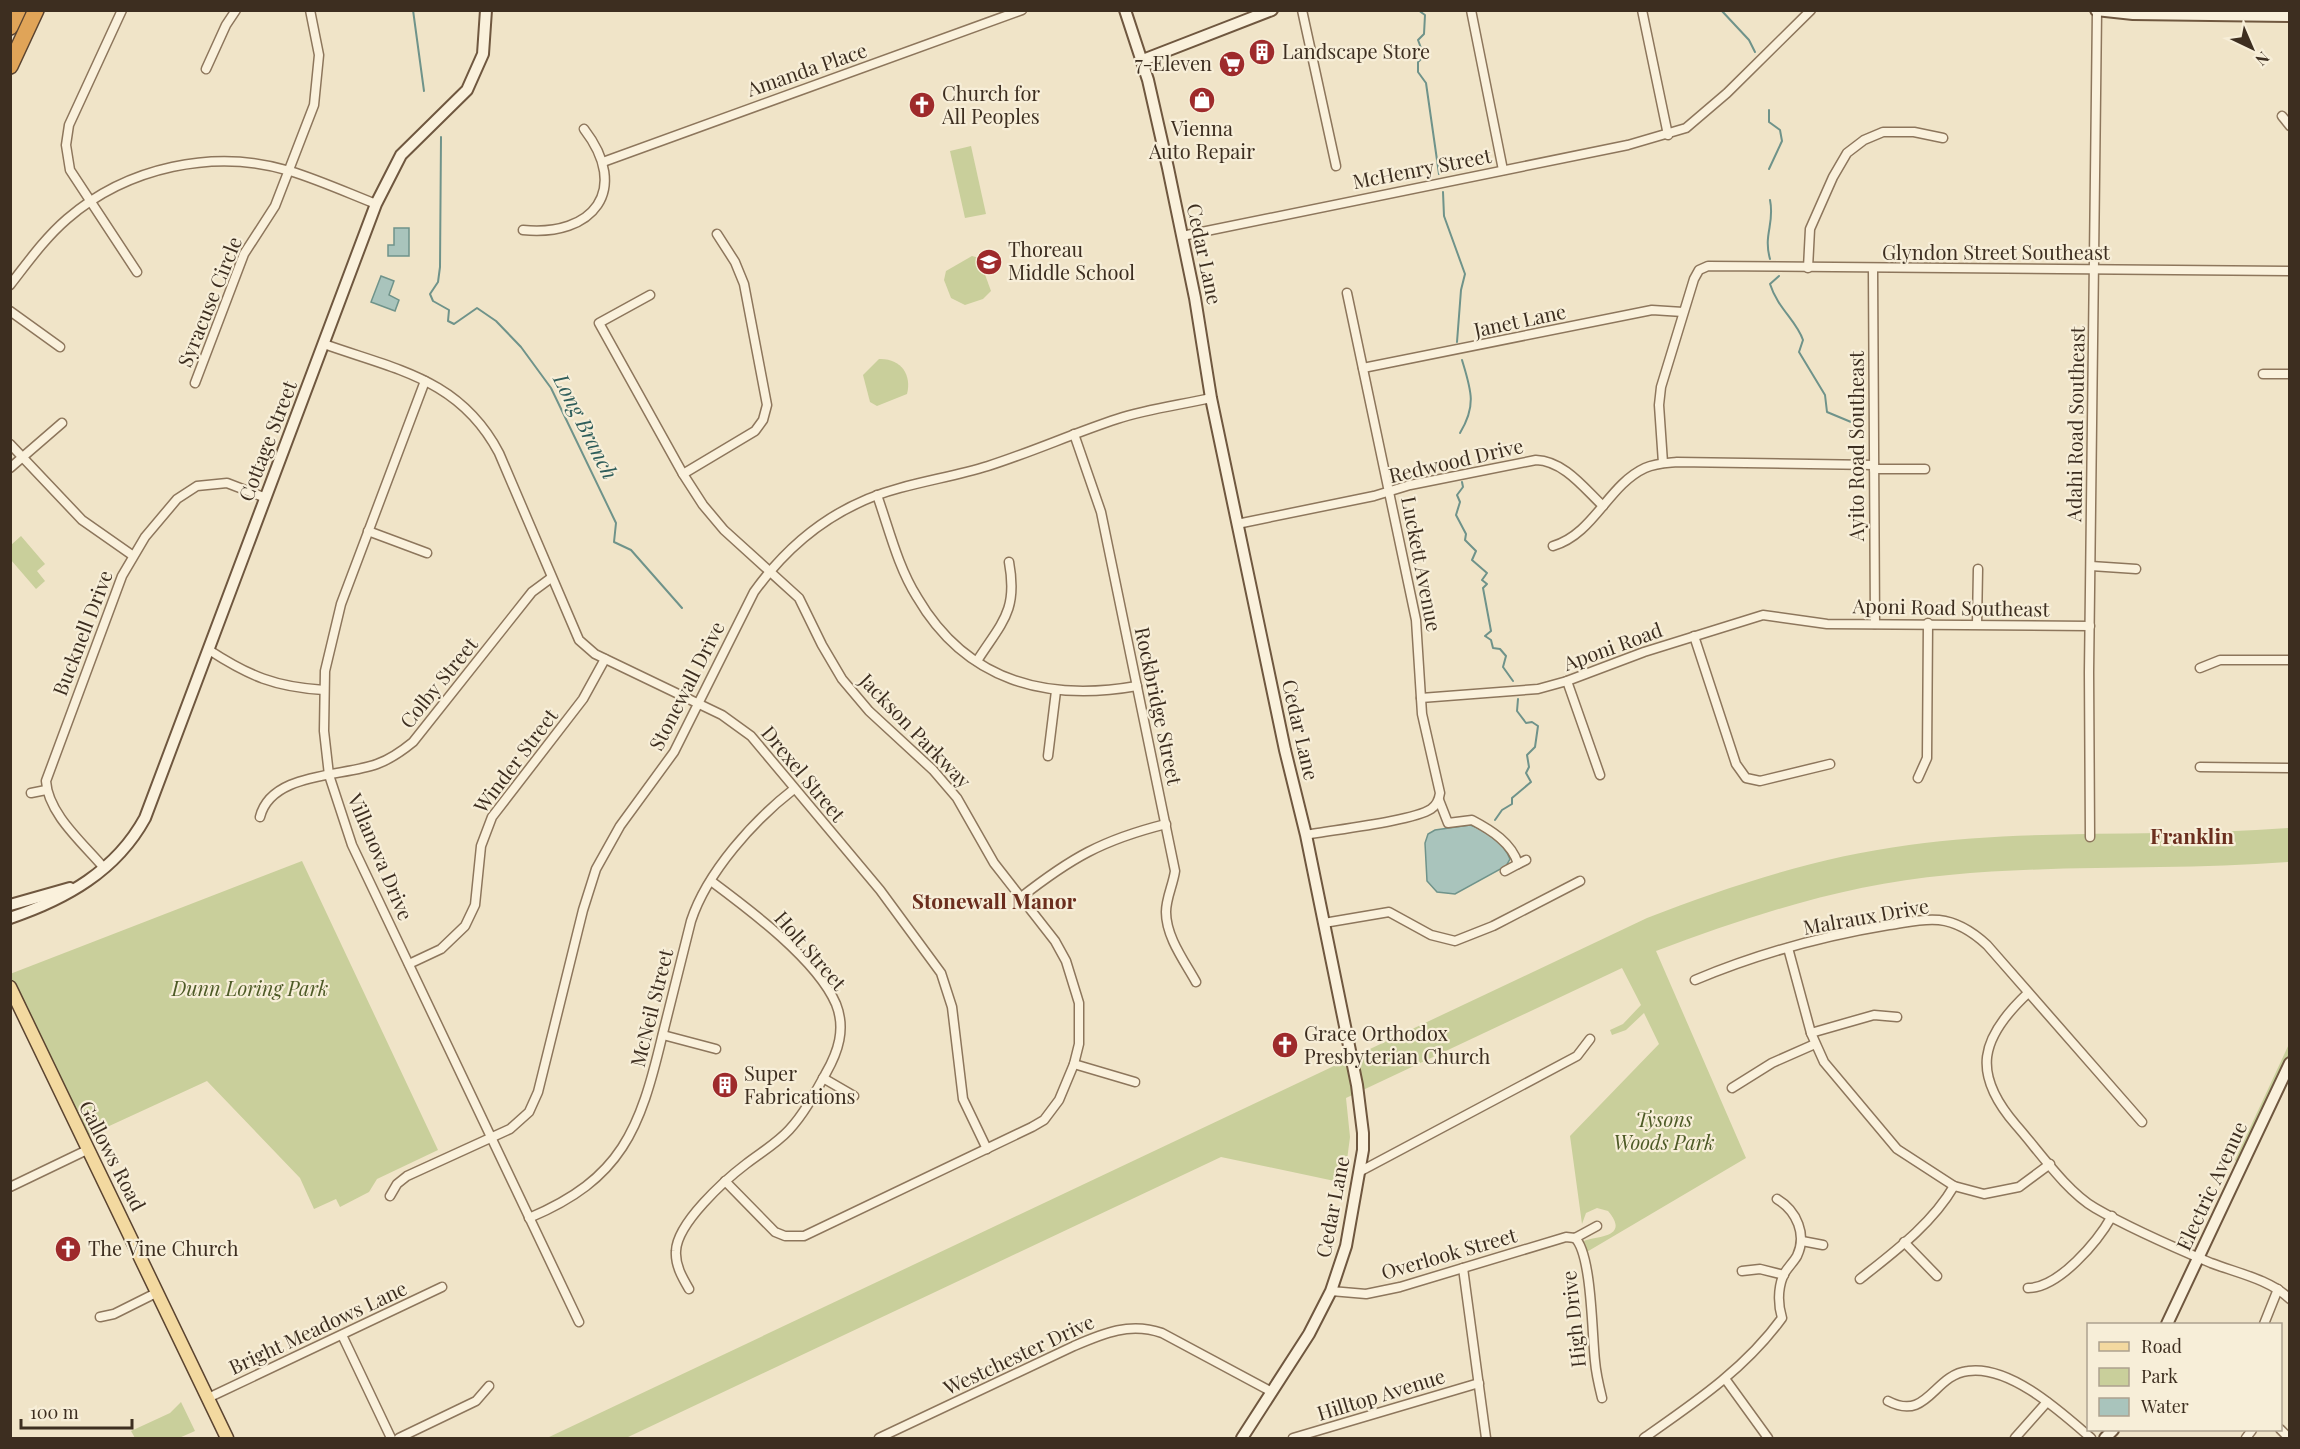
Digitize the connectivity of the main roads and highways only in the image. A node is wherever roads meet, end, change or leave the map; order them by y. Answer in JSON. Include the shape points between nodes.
{"nodes":[{"id":1,"x":18,"y":10,"type":"edge"},
{"id":2,"x":36,"y":10,"type":"edge"},
{"id":3,"x":486,"y":10,"type":"edge"},
{"id":4,"x":1125,"y":10,"type":"edge"},
{"id":5,"x":1272,"y":10,"type":"edge"},
{"id":6,"x":2097,"y":11,"type":"edge"},
{"id":7,"x":2183,"y":13,"type":"edge"},
{"id":8,"x":2289,"y":16,"type":"edge"},
{"id":9,"x":10,"y":27,"type":"edge"},
{"id":10,"x":1143,"y":60,"type":"junction"},
{"id":11,"x":10,"y":66,"type":"edge"},
{"id":12,"x":79,"y":886,"type":"junction"},
{"id":13,"x":10,"y":904,"type":"edge"},
{"id":14,"x":10,"y":918,"type":"edge"},
{"id":15,"x":10,"y":987,"type":"edge"},
{"id":16,"x":2289,"y":1063,"type":"edge"},
{"id":17,"x":2167,"y":1323,"type":"edge"},
{"id":18,"x":227,"y":1438,"type":"edge"},
{"id":19,"x":1242,"y":1438,"type":"edge"}],
"edges":[{"from":1,"to":9,"type":"highway"},
{"from":2,"to":11,"type":"highway"},
{"from":3,"to":12,"type":"main road","name":"Cottage Street","via":[[483,54],[466,90],[401,155],[376,204],[145,818],[127,846]]},
{"from":4,"to":10,"type":"main road","name":"Cedar Lane"},
{"from":5,"to":10,"type":"main road"},
{"from":6,"to":7,"type":"main road"},
{"from":7,"to":8,"type":"main road"},
{"from":10,"to":19,"type":"main road","name":"Cedar Lane","via":[[1182,236],[1237,524],[1324,923],[1363,1142],[1346,1246],[1331,1291],[1309,1334]]},
{"from":12,"to":13,"type":"main road","name":"Cottage Street"},
{"from":12,"to":14,"type":"main road","name":"Cottage Street","via":[[59,900]]},
{"from":15,"to":18,"type":"main road","name":"Gallows Road"},
{"from":16,"to":17,"type":"main road","name":"Electric Avenue"}]}
